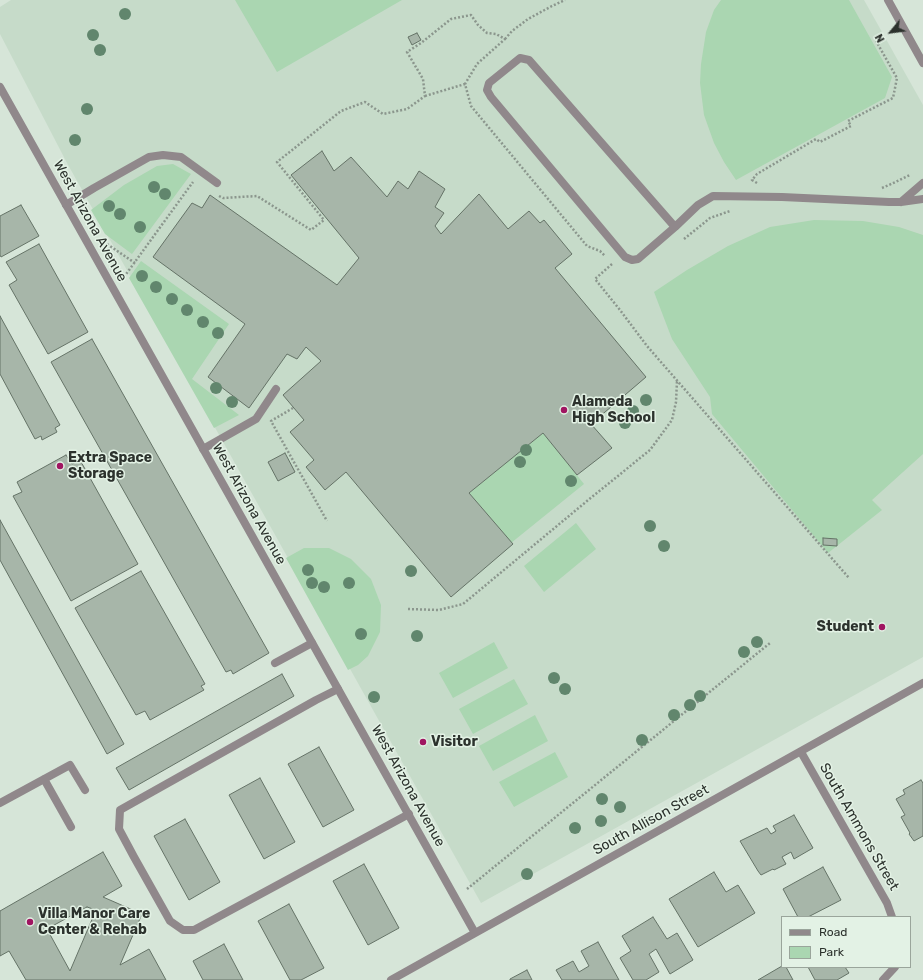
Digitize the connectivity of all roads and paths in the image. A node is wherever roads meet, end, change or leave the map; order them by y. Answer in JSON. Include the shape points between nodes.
{"nodes":[{"id":1,"x":565,"y":0,"type":"edge"},
{"id":2,"x":888,"y":0,"type":"edge"},
{"id":3,"x":505,"y":39,"type":"junction"},
{"id":4,"x":876,"y":41,"type":"dead end"},
{"id":5,"x":923,"y":63,"type":"edge"},
{"id":6,"x":465,"y":84,"type":"junction"},
{"id":7,"x":0,"y":87,"type":"edge"},
{"id":8,"x":425,"y":96,"type":"junction"},
{"id":9,"x":201,"y":171,"type":"junction"},
{"id":10,"x":916,"y":172,"type":"dead end"},
{"id":11,"x":193,"y":182,"type":"junction"},
{"id":12,"x":217,"y":183,"type":"dead end"},
{"id":13,"x":923,"y":183,"type":"edge"},
{"id":14,"x":760,"y":184,"type":"dead end"},
{"id":15,"x":199,"y":185,"type":"dead end"},
{"id":16,"x":882,"y":188,"type":"dead end"},
{"id":17,"x":217,"y":195,"type":"dead end"},
{"id":18,"x":923,"y":199,"type":"edge"},
{"id":19,"x":901,"y":202,"type":"junction"},
{"id":20,"x":66,"y":205,"type":"junction"},
{"id":21,"x":734,"y":210,"type":"dead end"},
{"id":22,"x":675,"y":227,"type":"junction"},
{"id":23,"x":680,"y":242,"type":"dead end"},
{"id":24,"x":107,"y":244,"type":"dead end"},
{"id":25,"x":134,"y":263,"type":"junction"},
{"id":26,"x":124,"y":277,"type":"dead end"},
{"id":27,"x":677,"y":380,"type":"junction"},
{"id":28,"x":276,"y":389,"type":"dead end"},
{"id":29,"x":294,"y":408,"type":"dead end"},
{"id":30,"x":203,"y":449,"type":"junction"},
{"id":31,"x":327,"y":521,"type":"dead end"},
{"id":32,"x":849,"y":578,"type":"dead end"},
{"id":33,"x":408,"y":609,"type":"dead end"},
{"id":34,"x":312,"y":643,"type":"junction"},
{"id":35,"x":770,"y":643,"type":"dead end"},
{"id":36,"x":275,"y":663,"type":"dead end"},
{"id":37,"x":923,"y":683,"type":"edge"},
{"id":38,"x":338,"y":689,"type":"junction"},
{"id":39,"x":801,"y":752,"type":"junction"},
{"id":40,"x":44,"y":779,"type":"junction"},
{"id":41,"x":85,"y":790,"type":"dead end"},
{"id":42,"x":0,"y":803,"type":"edge"},
{"id":43,"x":409,"y":814,"type":"junction"},
{"id":44,"x":71,"y":827,"type":"dead end"},
{"id":45,"x":467,"y":889,"type":"dead end"},
{"id":46,"x":892,"y":916,"type":"edge"},
{"id":47,"x":475,"y":933,"type":"junction"},
{"id":48,"x":895,"y":968,"type":"edge"},
{"id":49,"x":391,"y":980,"type":"edge"},
{"id":50,"x":884,"y":980,"type":"edge"}],
"edges":[{"from":1,"to":3,"type":"path","via":[[528,19]]},
{"from":2,"to":5,"type":"street"},
{"from":3,"to":6,"type":"path","via":[[477,64]]},
{"from":3,"to":8,"type":"path","via":[[496,34],[486,33],[471,15],[451,19],[407,52],[423,79]]},
{"from":4,"to":14,"type":"path","via":[[897,78],[893,98],[848,122],[851,126],[820,142],[816,139],[757,174],[752,180]]},
{"from":6,"to":8,"type":"path"},
{"from":6,"to":27,"type":"path","via":[[471,106],[587,246],[600,251],[613,264],[594,280]]},
{"from":7,"to":20,"type":"street","name":"West Arizona Avenue"},
{"from":8,"to":17,"type":"path","via":[[407,110],[383,114],[365,102],[340,111],[277,162],[324,220],[311,230],[257,196],[223,198]]},
{"from":9,"to":11,"type":"path"},
{"from":9,"to":12,"type":"street"},
{"from":9,"to":20,"type":"street","via":[[181,157],[150,157]]},
{"from":10,"to":16,"type":"path"},
{"from":11,"to":15,"type":"path"},
{"from":11,"to":25,"type":"path"},
{"from":13,"to":19,"type":"street"},
{"from":18,"to":19,"type":"street"},
{"from":19,"to":22,"type":"street","via":[[714,196],[698,206]]},
{"from":20,"to":30,"type":"street","name":"West Arizona Avenue"},
{"from":21,"to":23,"type":"path","via":[[710,218]]},
{"from":22,"to":22,"type":"street","via":[[529,60],[520,58],[489,83],[487,90],[491,97],[625,257],[638,260]]},
{"from":24,"to":25,"type":"path"},
{"from":25,"to":26,"type":"path"},
{"from":27,"to":32,"type":"path"},
{"from":27,"to":33,"type":"path","via":[[672,420],[650,450],[463,604],[440,610]]},
{"from":28,"to":30,"type":"street","via":[[256,419]]},
{"from":29,"to":31,"type":"path","via":[[271,421]]},
{"from":30,"to":34,"type":"street","name":"West Arizona Avenue"},
{"from":34,"to":36,"type":"street"},
{"from":34,"to":38,"type":"street","name":"West Arizona Avenue"},
{"from":35,"to":45,"type":"path"},
{"from":37,"to":39,"type":"street","name":"South Allison Street"},
{"from":38,"to":43,"type":"street","name":"West Arizona Avenue"},
{"from":38,"to":43,"type":"street","via":[[120,810],[119,829],[141,870],[170,921],[183,930],[194,930]]},
{"from":39,"to":46,"type":"street","name":"South Ammons Street","via":[[887,903]]},
{"from":39,"to":47,"type":"street","name":"South Allison Street"},
{"from":40,"to":41,"type":"street","via":[[70,765]]},
{"from":40,"to":42,"type":"street"},
{"from":40,"to":44,"type":"street"},
{"from":43,"to":47,"type":"street","name":"West Arizona Avenue"},
{"from":47,"to":49,"type":"street","name":"South Allison Street"},
{"from":48,"to":50,"type":"street"}]}
